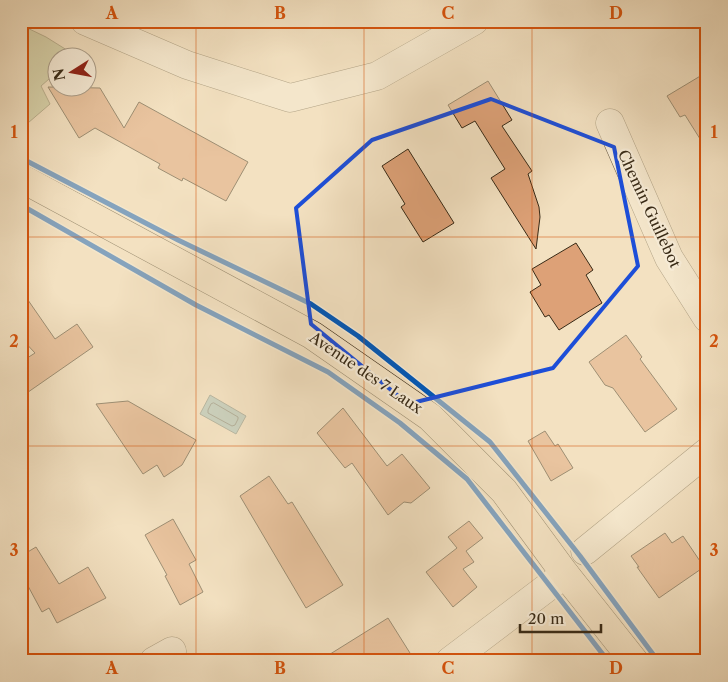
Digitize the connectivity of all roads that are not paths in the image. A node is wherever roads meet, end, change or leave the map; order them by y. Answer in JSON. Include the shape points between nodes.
{"nodes":[{"id":1,"x":85,"y":21,"type":"edge"},
{"id":2,"x":474,"y":21,"type":"edge"},
{"id":3,"x":610,"y":123,"type":"dead end"},
{"id":4,"x":21,"y":178,"type":"edge"},
{"id":5,"x":707,"y":318,"type":"edge"},
{"id":6,"x":707,"y":452,"type":"edge"},
{"id":7,"x":585,"y":551,"type":"dead end"},
{"id":8,"x":566,"y":574,"type":"junction"},
{"id":9,"x":450,"y":661,"type":"edge"},
{"id":10,"x":634,"y":661,"type":"edge"}],
"edges":[{"from":1,"to":2,"type":"street","via":[[187,65],[290,98],[377,76]]},
{"from":3,"to":5,"type":"street","name":"Chemin Guillebot","via":[[670,258]]},
{"from":4,"to":8,"type":"main road","name":"Avenue des 7 Laux","via":[[312,335],[430,417],[504,491]]},
{"from":6,"to":7,"type":"street"},
{"from":8,"to":9,"type":"street"},
{"from":8,"to":10,"type":"main road","name":"Avenue des 7 Laux"}]}
